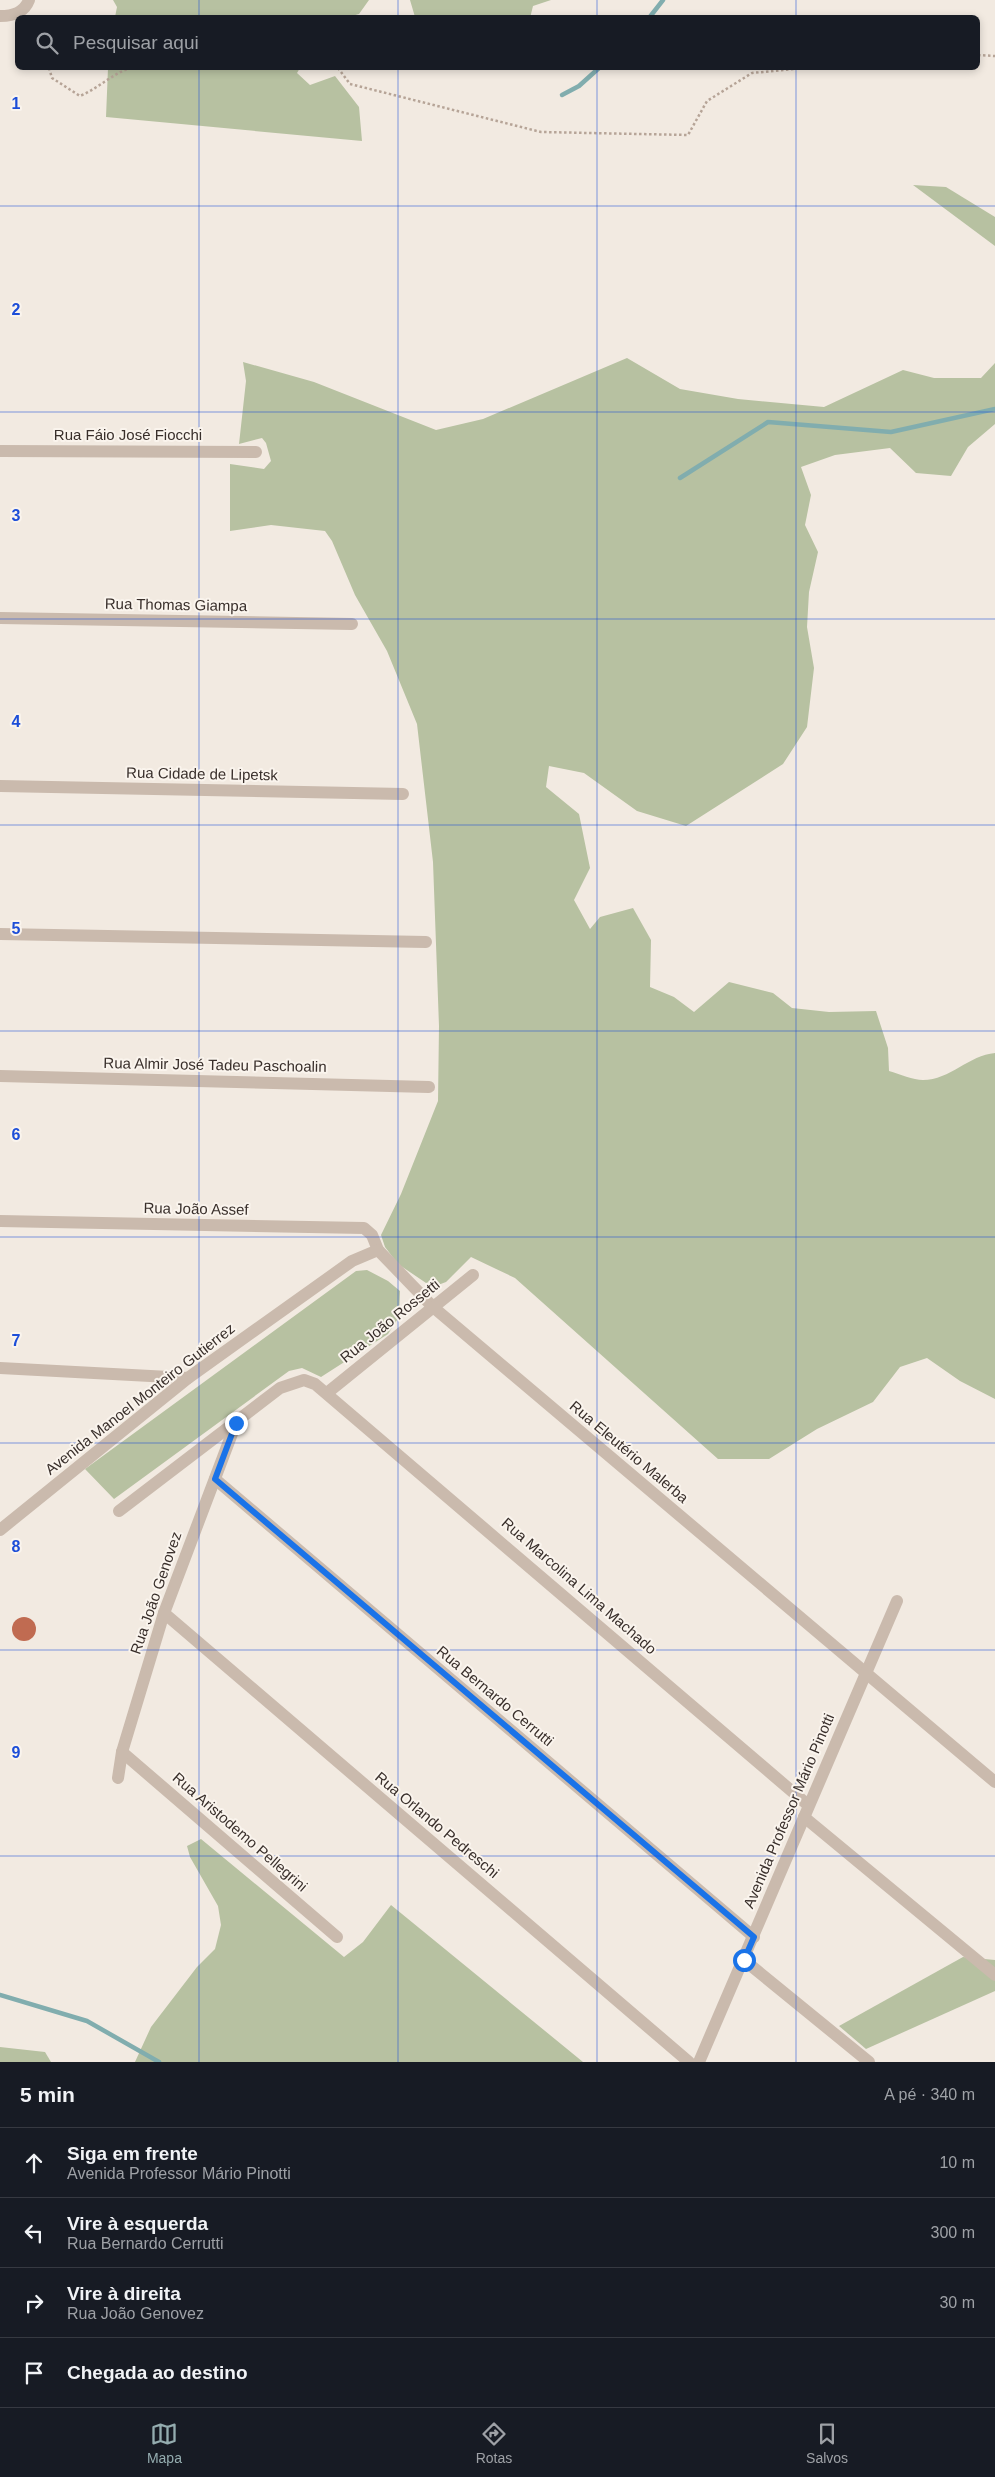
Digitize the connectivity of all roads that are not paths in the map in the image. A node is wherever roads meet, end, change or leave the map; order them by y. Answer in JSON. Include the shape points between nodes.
{"nodes":[{"id":1,"x":27,"y":4,"type":"edge"},
{"id":2,"x":0,"y":16,"type":"edge"},
{"id":3,"x":0,"y":451,"type":"edge"},
{"id":4,"x":256,"y":452,"type":"dead end"},
{"id":5,"x":0,"y":618,"type":"edge"},
{"id":6,"x":352,"y":624,"type":"dead end"},
{"id":7,"x":0,"y":786,"type":"edge"},
{"id":8,"x":403,"y":794,"type":"dead end"},
{"id":9,"x":0,"y":934,"type":"edge"},
{"id":10,"x":426,"y":942,"type":"dead end"},
{"id":11,"x":0,"y":1076,"type":"edge"},
{"id":12,"x":429,"y":1087,"type":"dead end"},
{"id":13,"x":0,"y":1221,"type":"edge"},
{"id":14,"x":378,"y":1250,"type":"junction"},
{"id":15,"x":473,"y":1275,"type":"dead end"},
{"id":16,"x":433,"y":1307,"type":"junction"},
{"id":17,"x":0,"y":1368,"type":"edge"},
{"id":18,"x":188,"y":1378,"type":"junction"},
{"id":19,"x":327,"y":1393,"type":"junction"},
{"id":20,"x":236,"y":1423,"type":"junction"},
{"id":21,"x":215,"y":1479,"type":"junction"},
{"id":22,"x":119,"y":1511,"type":"dead end"},
{"id":23,"x":0,"y":1530,"type":"edge"},
{"id":24,"x":897,"y":1601,"type":"dead end"},
{"id":25,"x":164,"y":1614,"type":"junction"},
{"id":26,"x":865,"y":1674,"type":"junction"},
{"id":27,"x":122,"y":1752,"type":"junction"},
{"id":28,"x":118,"y":1778,"type":"dead end"},
{"id":29,"x":995,"y":1782,"type":"edge"},
{"id":30,"x":806,"y":1811,"type":"junction"},
{"id":31,"x":337,"y":1937,"type":"dead end"},
{"id":32,"x":754,"y":1937,"type":"junction"},
{"id":33,"x":744,"y":1960,"type":"junction"},
{"id":34,"x":995,"y":1975,"type":"edge"},
{"id":35,"x":689,"y":2062,"type":"edge"},
{"id":36,"x":699,"y":2062,"type":"edge"},
{"id":37,"x":869,"y":2062,"type":"edge"}],
"edges":[{"from":1,"to":2,"type":"street","via":[[14,15]]},
{"from":3,"to":4,"type":"street","name":"Rua Fáio José Fiocchi"},
{"from":5,"to":6,"type":"street","name":"Rua Thomas Giampa"},
{"from":7,"to":8,"type":"street","name":"Rua Cidade de Lipetsk"},
{"from":9,"to":10,"type":"street"},
{"from":11,"to":12,"type":"street","name":"Rua Almir José Tadeu Paschoalin"},
{"from":13,"to":14,"type":"street","name":"Rua João Assef","via":[[364,1228],[372,1235]]},
{"from":14,"to":16,"type":"street","name":"Rua Eleutério Malerba"},
{"from":14,"to":18,"type":"street","name":"Avenida Manoel Monteiro Gutierrez","via":[[352,1261]]},
{"from":15,"to":16,"type":"street","name":"Rua João Rossetti"},
{"from":16,"to":19,"type":"street","name":"Rua João Rossetti"},
{"from":16,"to":26,"type":"street","name":"Rua Eleutério Malerba"},
{"from":17,"to":18,"type":"street"},
{"from":18,"to":23,"type":"street","name":"Avenida Manoel Monteiro Gutierrez"},
{"from":19,"to":20,"type":"street","name":"Rua Marcolina Lima Machado","via":[[304,1380],[280,1388]]},
{"from":19,"to":30,"type":"street","name":"Rua Marcolina Lima Machado"},
{"from":20,"to":21,"type":"street","name":"Rua João Genovez"},
{"from":20,"to":22,"type":"street","name":"Rua Marcolina Lima Machado"},
{"from":21,"to":25,"type":"street","name":"Rua João Genovez"},
{"from":21,"to":32,"type":"street","name":"Rua Bernardo Cerrutti"},
{"from":24,"to":26,"type":"street","name":"Avenida Professor Mário Pinotti"},
{"from":25,"to":27,"type":"street","name":"Rua João Genovez"},
{"from":25,"to":35,"type":"street","name":"Rua Orlando Pedreschi"},
{"from":26,"to":29,"type":"street","name":"Rua Eleutério Malerba"},
{"from":26,"to":30,"type":"street","name":"Avenida Professor Mário Pinotti"},
{"from":27,"to":28,"type":"street","name":"Rua João Genovez"},
{"from":27,"to":31,"type":"street","name":"Rua Aristodemo Pellegrini"},
{"from":30,"to":32,"type":"street","name":"Avenida Professor Mário Pinotti"},
{"from":30,"to":34,"type":"street","name":"Rua Marcolina Lima Machado"},
{"from":32,"to":33,"type":"street","name":"Avenida Professor Mário Pinotti"},
{"from":33,"to":36,"type":"street","name":"Avenida Professor Mário Pinotti"},
{"from":33,"to":37,"type":"street"}]}
